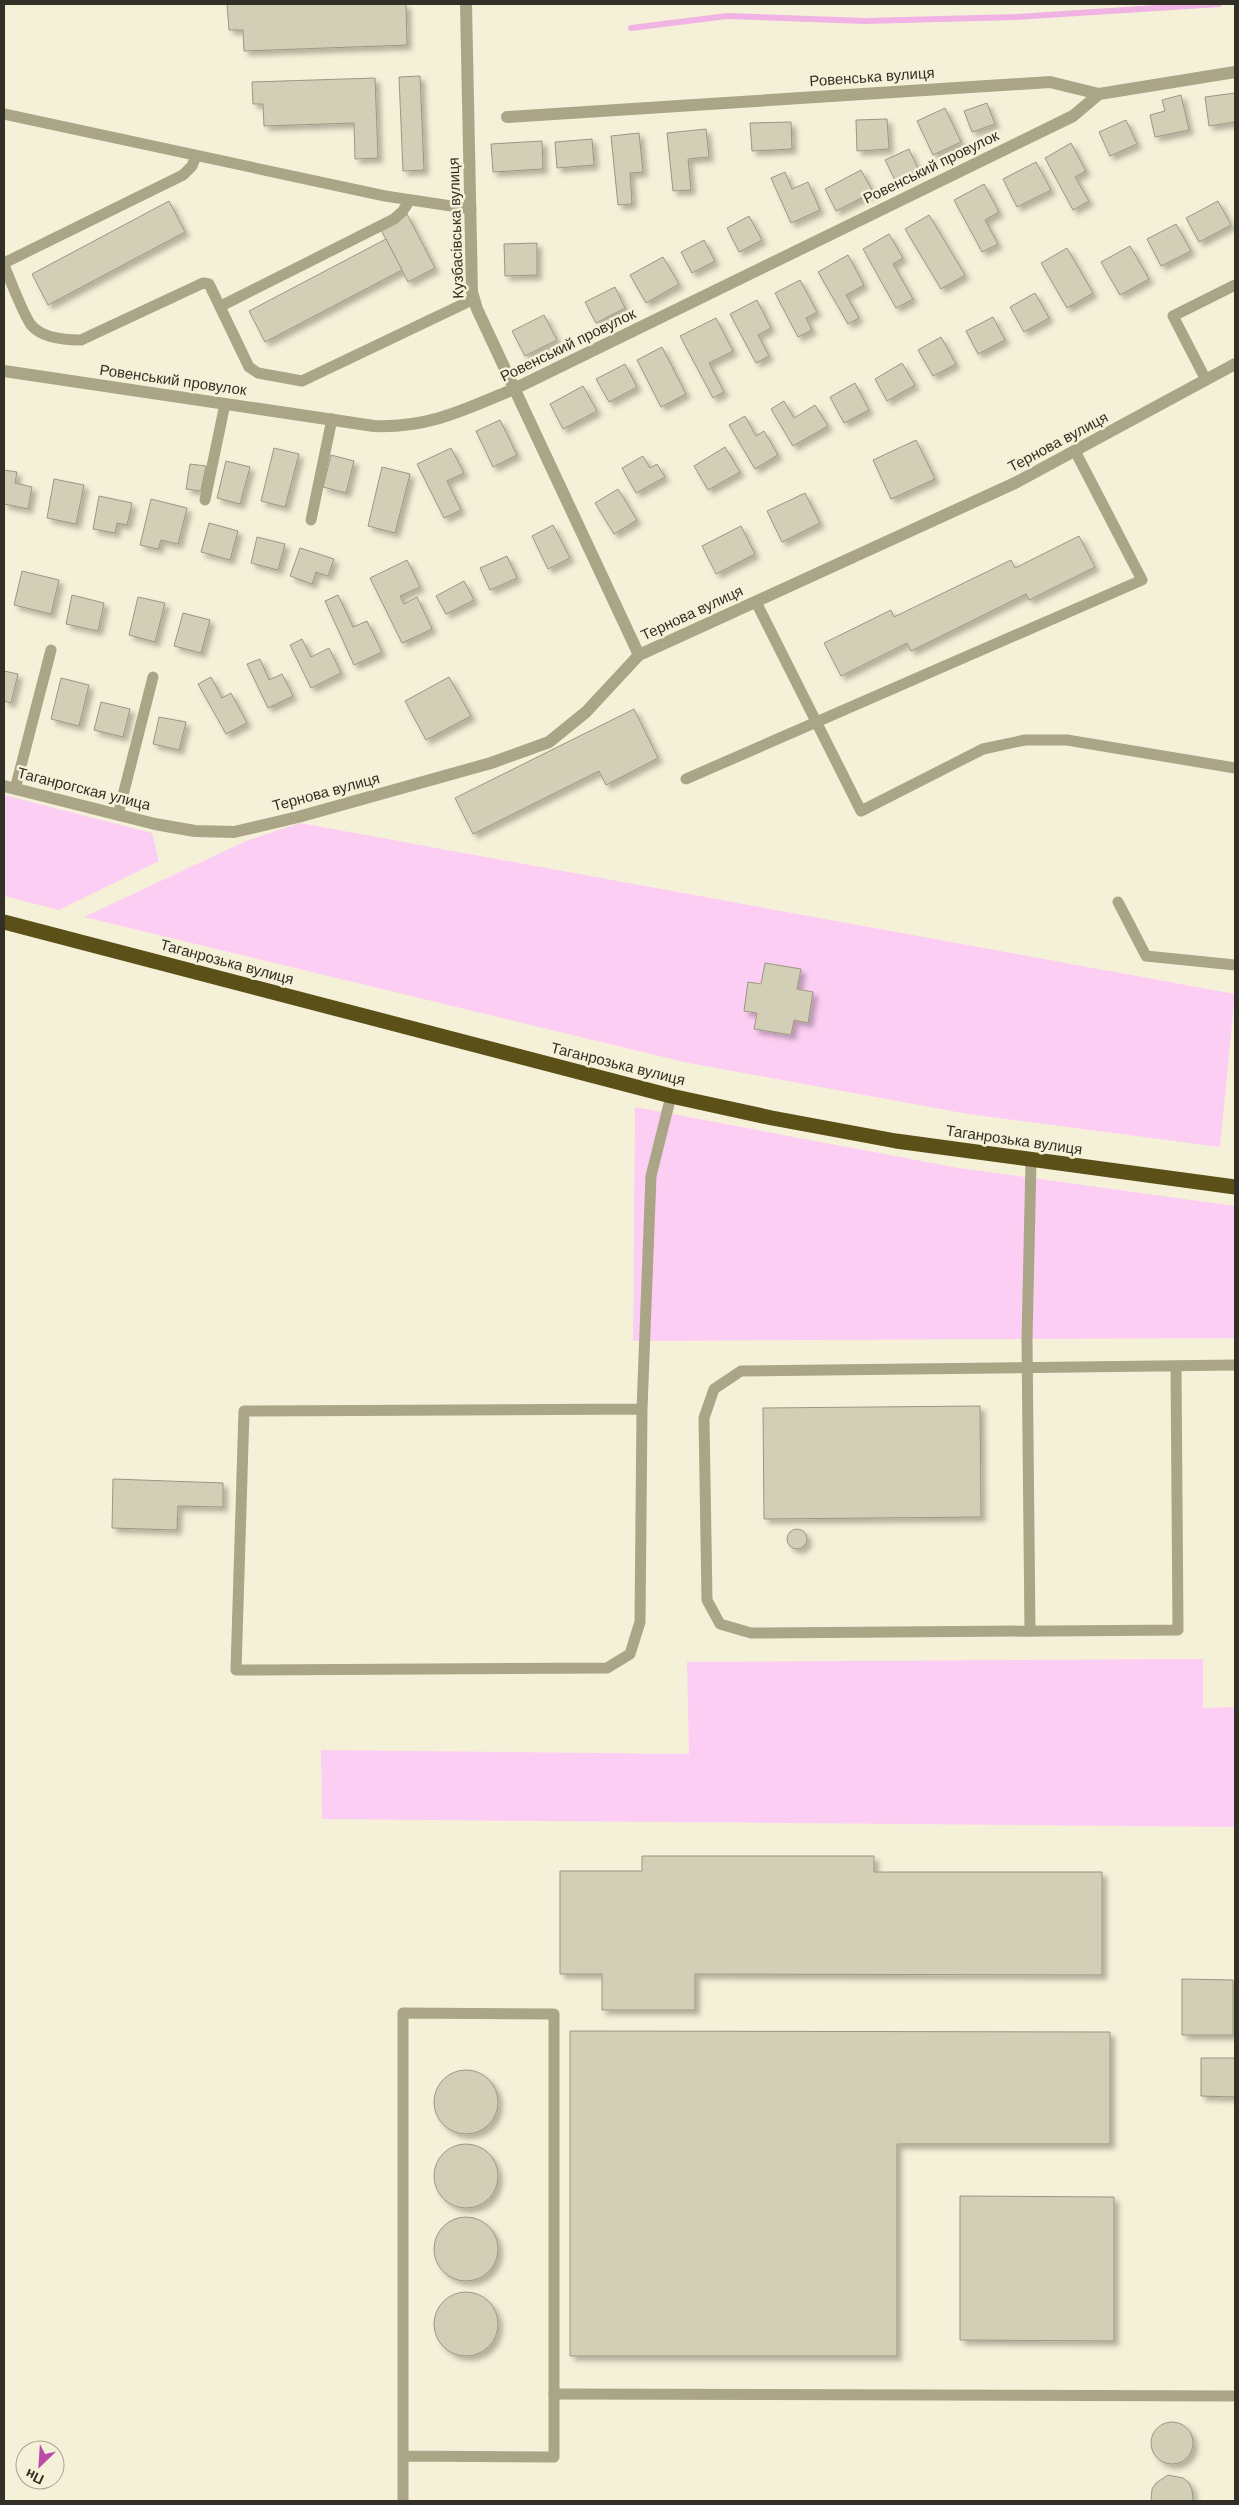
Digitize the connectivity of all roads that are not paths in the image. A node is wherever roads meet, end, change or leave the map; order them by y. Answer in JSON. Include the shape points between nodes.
{"nodes":[{"id":1,"x":466,"y":4,"type":"edge"},
{"id":2,"x":1235,"y":72,"type":"edge"},
{"id":3,"x":1099,"y":94,"type":"junction"},
{"id":4,"x":4,"y":114,"type":"edge"},
{"id":5,"x":507,"y":117,"type":"dead end"},
{"id":6,"x":196,"y":156,"type":"junction"},
{"id":7,"x":410,"y":200,"type":"junction"},
{"id":8,"x":471,"y":209,"type":"junction"},
{"id":9,"x":4,"y":264,"type":"edge"},
{"id":10,"x":1235,"y":285,"type":"edge"},
{"id":11,"x":474,"y":299,"type":"junction"},
{"id":12,"x":221,"y":306,"type":"junction"},
{"id":13,"x":1235,"y":364,"type":"edge"},
{"id":14,"x":4,"y":371,"type":"edge"},
{"id":15,"x":1206,"y":380,"type":"junction"},
{"id":16,"x":514,"y":390,"type":"junction"},
{"id":17,"x":225,"y":404,"type":"junction"},
{"id":18,"x":332,"y":420,"type":"junction"},
{"id":19,"x":1075,"y":451,"type":"junction"},
{"id":20,"x":205,"y":500,"type":"dead end"},
{"id":21,"x":312,"y":520,"type":"dead end"},
{"id":22,"x":756,"y":602,"type":"junction"},
{"id":23,"x":51,"y":650,"type":"dead end"},
{"id":24,"x":639,"y":655,"type":"junction"},
{"id":25,"x":153,"y":677,"type":"dead end"},
{"id":26,"x":816,"y":722,"type":"junction"},
{"id":27,"x":1235,"y":768,"type":"edge"},
{"id":28,"x":686,"y":779,"type":"dead end"},
{"id":29,"x":10,"y":787,"type":"edge"},
{"id":30,"x":118,"y":815,"type":"junction"},
{"id":31,"x":155,"y":824,"type":"joint"},
{"id":32,"x":1118,"y":902,"type":"dead end"},
{"id":33,"x":4,"y":922,"type":"edge"},
{"id":34,"x":1235,"y":965,"type":"edge"},
{"id":35,"x":671,"y":1096,"type":"junction"},
{"id":36,"x":1031,"y":1161,"type":"junction"},
{"id":37,"x":1235,"y":1187,"type":"edge"},
{"id":38,"x":1235,"y":1365,"type":"edge"},
{"id":39,"x":1176,"y":1366,"type":"junction"},
{"id":40,"x":1028,"y":1368,"type":"junction"},
{"id":41,"x":642,"y":1409,"type":"junction"},
{"id":42,"x":1030,"y":1631,"type":"junction"},
{"id":43,"x":554,"y":2394,"type":"junction"},
{"id":44,"x":1235,"y":2396,"type":"edge"},
{"id":45,"x":403,"y":2456,"type":"junction"},
{"id":46,"x":403,"y":2501,"type":"edge"}],
"edges":[{"from":1,"to":8,"type":"street","name":"Кузбасівська вулиця"},
{"from":2,"to":3,"type":"street","name":"Ровенська вулиця"},
{"from":3,"to":5,"type":"street","name":"Ровенська вулиця","via":[[1050,82]]},
{"from":3,"to":16,"type":"street","name":"Ровенський провулок","via":[[1073,116]]},
{"from":4,"to":6,"type":"lane"},
{"from":6,"to":7,"type":"lane"},
{"from":6,"to":9,"type":"lane","via":[[183,175]]},
{"from":7,"to":8,"type":"lane"},
{"from":7,"to":12,"type":"lane","via":[[394,219]]},
{"from":8,"to":11,"type":"street","name":"Кузбасівська вулиця"},
{"from":9,"to":12,"type":"lane","via":[[32,326],[64,339],[81,340],[202,283],[209,284]]},
{"from":10,"to":15,"type":"lane","via":[[1173,316]]},
{"from":11,"to":12,"type":"lane","via":[[302,381],[258,372],[249,367]]},
{"from":11,"to":16,"type":"street","name":"Кузбасівська вулиця"},
{"from":13,"to":15,"type":"street","name":"Тернова вулиця"},
{"from":14,"to":17,"type":"street","name":"Ровенський провулок"},
{"from":15,"to":19,"type":"street","name":"Тернова вулиця"},
{"from":16,"to":18,"type":"street","name":"Ровенський провулок","via":[[420,424],[374,426]]},
{"from":16,"to":24,"type":"street","name":"Кузбасівська вулиця"},
{"from":17,"to":18,"type":"street","name":"Ровенський провулок"},
{"from":17,"to":20,"type":"lane"},
{"from":18,"to":21,"type":"lane"},
{"from":19,"to":22,"type":"street","name":"Тернова вулиця","via":[[1015,483]]},
{"from":19,"to":26,"type":"lane","via":[[1142,580]]},
{"from":22,"to":24,"type":"street","name":"Тернова вулиця"},
{"from":22,"to":26,"type":"lane"},
{"from":23,"to":29,"type":"lane"},
{"from":24,"to":31,"type":"street","name":"Тернова вулиця","via":[[586,712],[549,742],[500,760],[396,791],[234,832],[195,831]]},
{"from":25,"to":30,"type":"lane"},
{"from":26,"to":27,"type":"lane","via":[[861,811],[983,749],[1025,740],[1068,740]]},
{"from":26,"to":28,"type":"lane"},
{"from":29,"to":30,"type":"street","name":"Таганрогская улица"},
{"from":30,"to":31,"type":"street","name":"Таганрогская улица"},
{"from":32,"to":34,"type":"lane","via":[[1146,956]]},
{"from":33,"to":35,"type":"highway","name":"Таганрозька вулиця"},
{"from":35,"to":36,"type":"highway","name":"Таганрозька вулиця","via":[[839,1132]]},
{"from":35,"to":41,"type":"lane","via":[[651,1176]]},
{"from":36,"to":37,"type":"highway","name":"Таганрозька вулиця"},
{"from":36,"to":40,"type":"lane"},
{"from":38,"to":39,"type":"lane"},
{"from":39,"to":40,"type":"lane"},
{"from":39,"to":42,"type":"lane","via":[[1178,1630]]},
{"from":40,"to":42,"type":"lane"},
{"from":40,"to":42,"type":"lane","via":[[741,1371],[714,1389],[704,1418],[707,1600],[720,1624],[751,1633]]},
{"from":41,"to":41,"type":"lane","via":[[244,1412],[236,1670],[607,1668],[630,1654],[640,1622]]},
{"from":43,"to":44,"type":"lane"},
{"from":43,"to":45,"type":"lane","via":[[554,2457]]},
{"from":43,"to":45,"type":"lane","via":[[554,2014],[403,2013]]},
{"from":45,"to":46,"type":"lane"}]}
